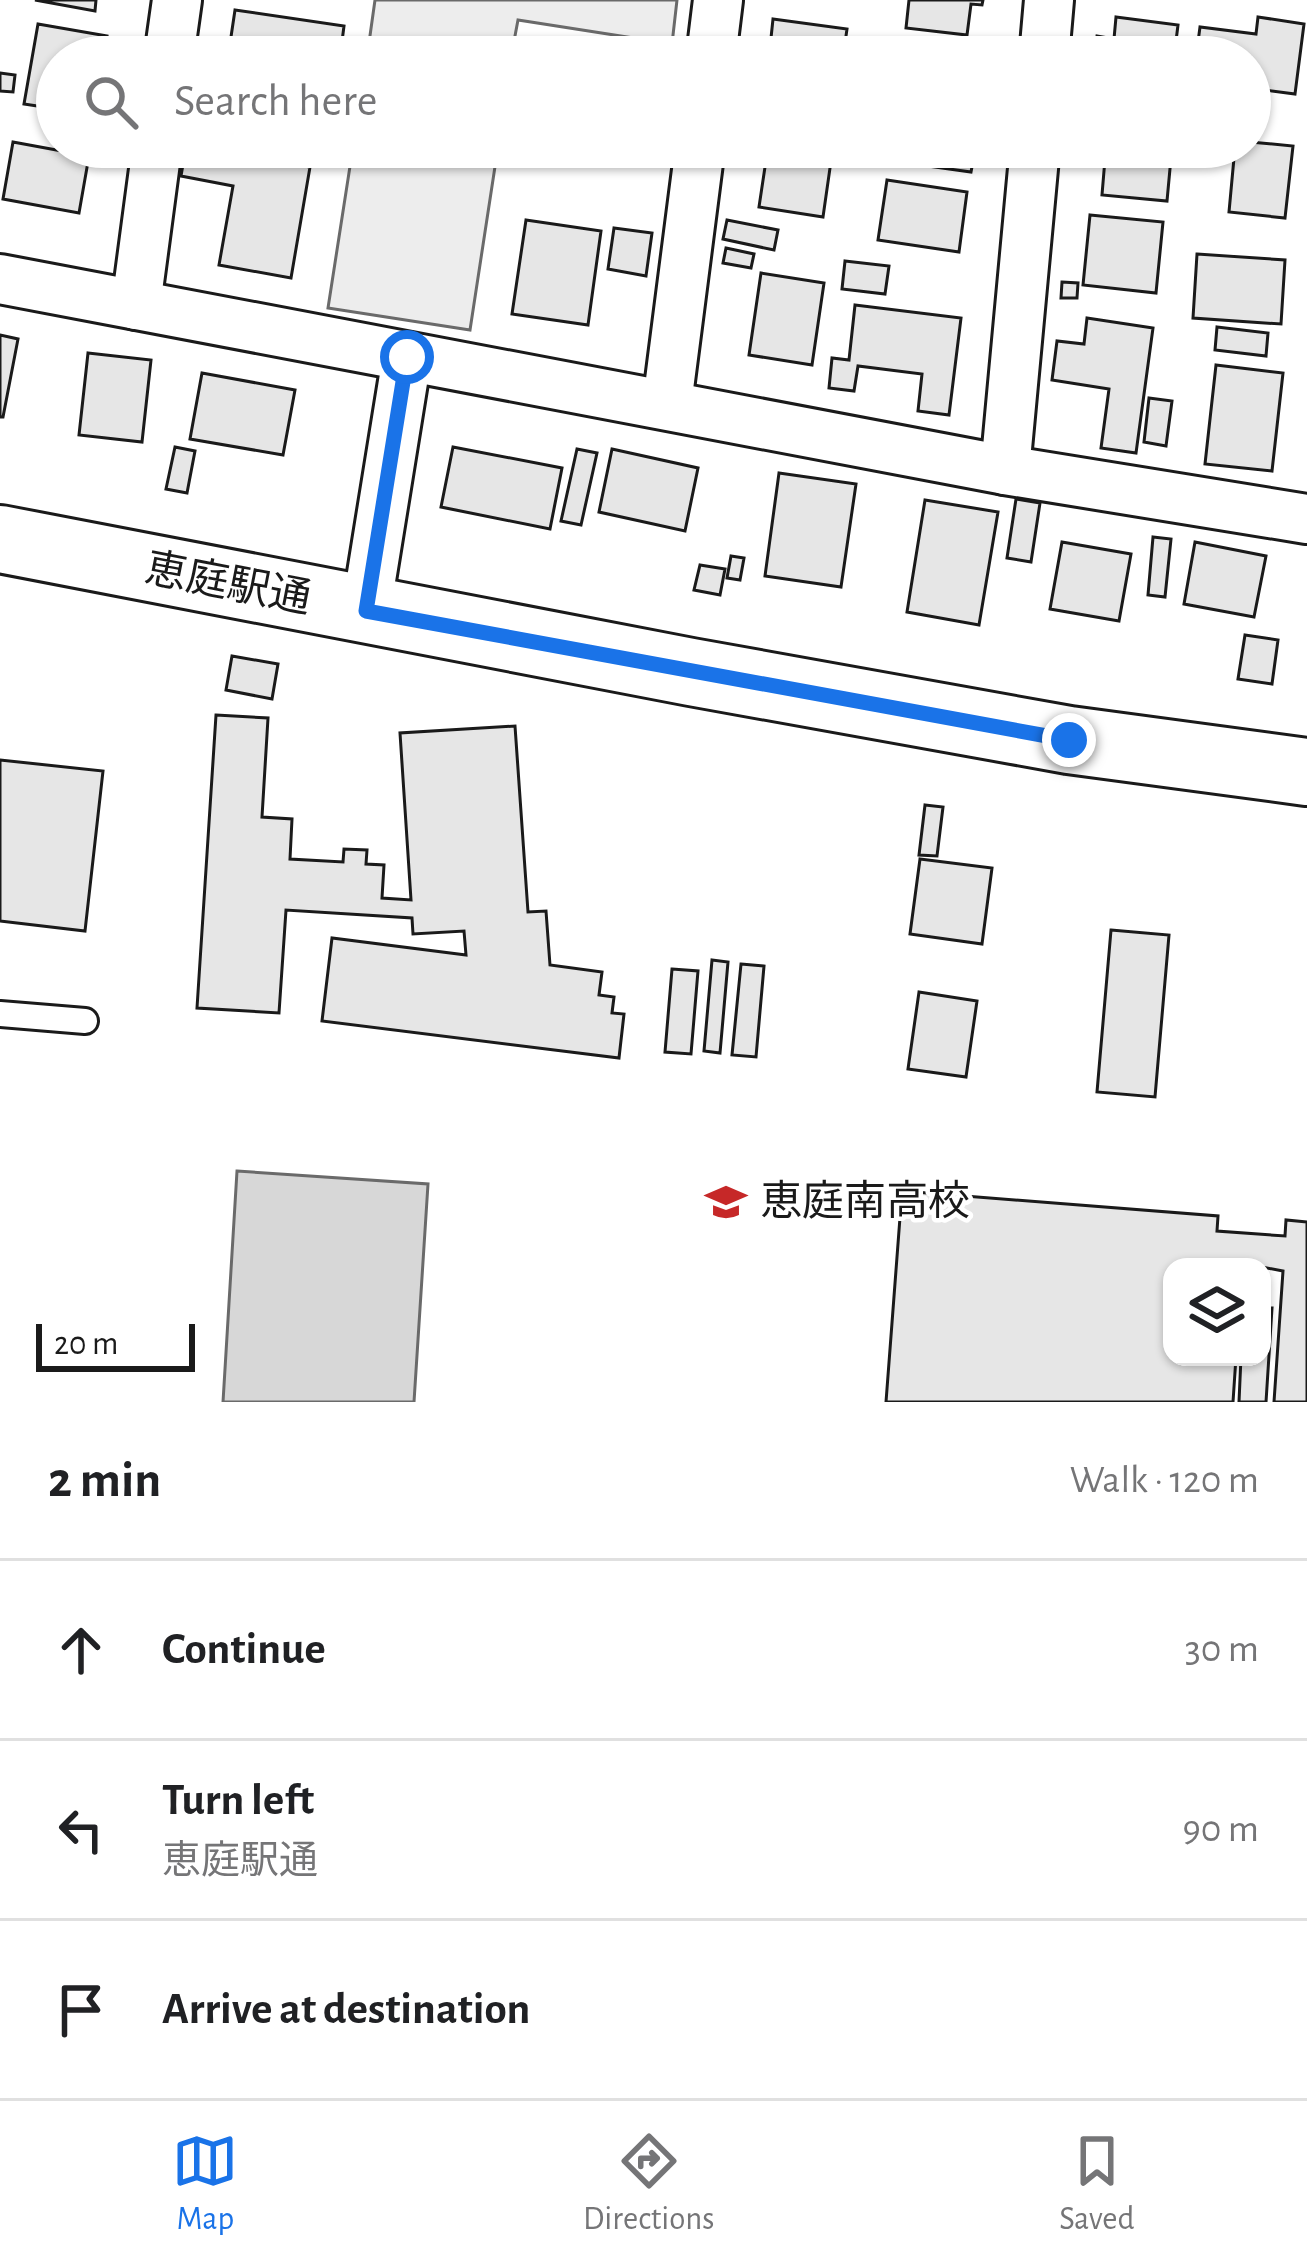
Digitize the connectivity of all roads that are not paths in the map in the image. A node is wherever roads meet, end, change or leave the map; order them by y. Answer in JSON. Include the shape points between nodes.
{"nodes":[{"id":1,"x":177,"y":0,"type":"edge"},
{"id":2,"x":718,"y":0,"type":"edge"},
{"id":3,"x":1049,"y":0,"type":"edge"},
{"id":4,"x":172,"y":36,"type":"edge"},
{"id":5,"x":714,"y":36,"type":"edge"},
{"id":6,"x":1046,"y":36,"type":"edge"},
{"id":7,"x":154,"y":168,"type":"edge"},
{"id":8,"x":697,"y":168,"type":"edge"},
{"id":9,"x":1033,"y":168,"type":"edge"},
{"id":10,"x":0,"y":279,"type":"edge"},
{"id":11,"x":136,"y":304,"type":"junction"},
{"id":12,"x":407,"y":357,"type":"junction"},
{"id":13,"x":667,"y":404,"type":"junction"},
{"id":14,"x":1005,"y":470,"type":"junction"},
{"id":15,"x":1307,"y":519,"type":"edge"},
{"id":16,"x":0,"y":539,"type":"edge"},
{"id":17,"x":366,"y":611,"type":"junction"},
{"id":18,"x":1307,"y":772,"type":"edge"},
{"id":19,"x":0,"y":1014,"type":"edge"},
{"id":20,"x":85,"y":1021,"type":"dead end"}],
"edges":[{"from":1,"to":4,"type":"street"},
{"from":2,"to":5,"type":"street"},
{"from":3,"to":6,"type":"street"},
{"from":7,"to":11,"type":"street"},
{"from":8,"to":13,"type":"street"},
{"from":9,"to":14,"type":"street"},
{"from":10,"to":11,"type":"street"},
{"from":11,"to":12,"type":"street"},
{"from":12,"to":13,"type":"street"},
{"from":12,"to":17,"type":"street"},
{"from":13,"to":14,"type":"street"},
{"from":14,"to":15,"type":"street"},
{"from":16,"to":17,"type":"street","name":"恵庭駅通"},
{"from":17,"to":18,"type":"street","name":"恵庭駅通","via":[[1069,740]]},
{"from":19,"to":20,"type":"lane"}]}
